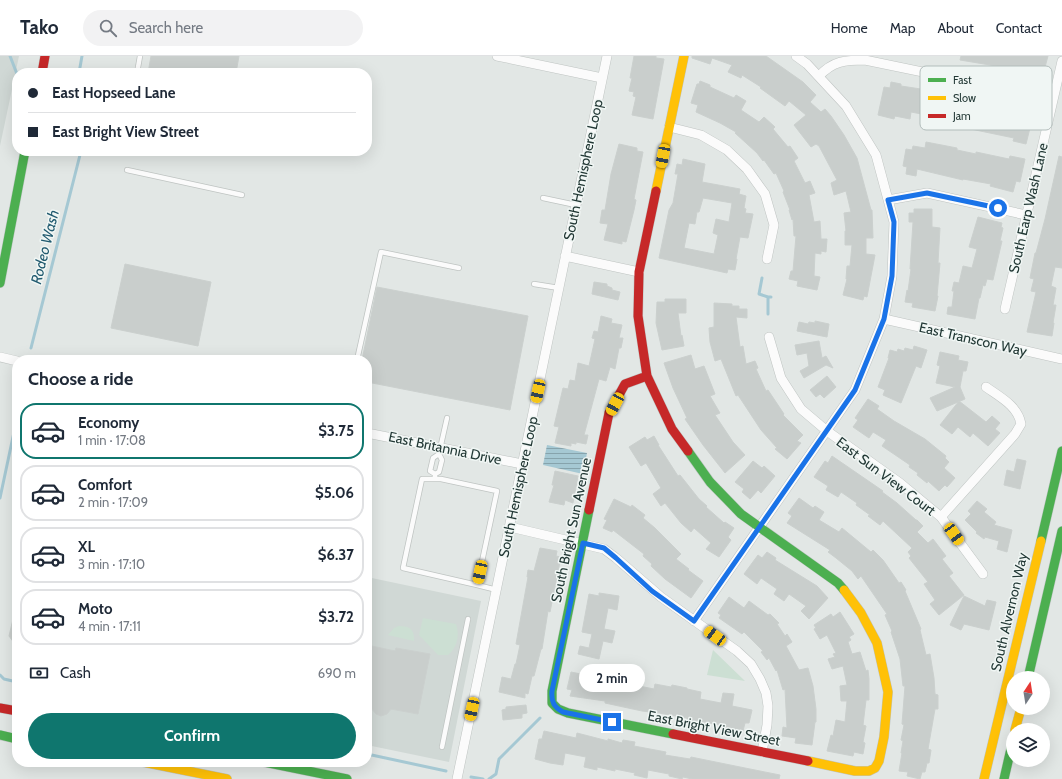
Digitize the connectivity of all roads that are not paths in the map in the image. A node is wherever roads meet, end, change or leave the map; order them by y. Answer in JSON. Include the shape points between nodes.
{"nodes":[{"id":1,"x":45,"y":56,"type":"edge"},
{"id":2,"x":140,"y":56,"type":"edge"},
{"id":3,"x":496,"y":56,"type":"edge"},
{"id":4,"x":607,"y":56,"type":"edge"},
{"id":5,"x":684,"y":56,"type":"edge"},
{"id":6,"x":796,"y":56,"type":"edge"},
{"id":7,"x":1062,"y":61,"type":"edge"},
{"id":8,"x":43,"y":68,"type":"edge"},
{"id":9,"x":138,"y":68,"type":"edge"},
{"id":10,"x":920,"y":71,"type":"edge"},
{"id":11,"x":819,"y":76,"type":"junction"},
{"id":12,"x":602,"y":78,"type":"junction"},
{"id":13,"x":1053,"y":99,"type":"joint"},
{"id":14,"x":1052,"y":103,"type":"edge"},
{"id":15,"x":669,"y":127,"type":"junction"},
{"id":16,"x":1046,"y":130,"type":"edge"},
{"id":17,"x":24,"y":156,"type":"edge"},
{"id":18,"x":127,"y":170,"type":"dead end"},
{"id":19,"x":242,"y":195,"type":"dead end"},
{"id":20,"x":543,"y":198,"type":"dead end"},
{"id":21,"x":888,"y":200,"type":"junction"},
{"id":22,"x":576,"y":206,"type":"junction"},
{"id":23,"x":1026,"y":215,"type":"junction"},
{"id":24,"x":565,"y":256,"type":"junction"},
{"id":25,"x":767,"y":259,"type":"dead end"},
{"id":26,"x":459,"y":268,"type":"dead end"},
{"id":27,"x":639,"y":272,"type":"junction"},
{"id":28,"x":0,"y":283,"type":"edge"},
{"id":29,"x":534,"y":284,"type":"dead end"},
{"id":30,"x":559,"y":288,"type":"junction"},
{"id":31,"x":1005,"y":309,"type":"dead end"},
{"id":32,"x":884,"y":319,"type":"junction"},
{"id":33,"x":769,"y":337,"type":"dead end"},
{"id":34,"x":358,"y":355,"type":"edge"},
{"id":35,"x":0,"y":357,"type":"edge"},
{"id":36,"x":12,"y":359,"type":"edge"},
{"id":37,"x":1062,"y":359,"type":"edge"},
{"id":38,"x":647,"y":376,"type":"junction"},
{"id":39,"x":986,"y":387,"type":"dead end"},
{"id":40,"x":446,"y":418,"type":"dead end"},
{"id":41,"x":827,"y":431,"type":"junction"},
{"id":42,"x":372,"y":433,"type":"edge"},
{"id":43,"x":440,"y":451,"type":"junction"},
{"id":44,"x":1062,"y":451,"type":"edge"},
{"id":45,"x":522,"y":464,"type":"junction"},
{"id":46,"x":435,"y":477,"type":"junction"},
{"id":47,"x":941,"y":517,"type":"junction"},
{"id":48,"x":510,"y":527,"type":"junction"},
{"id":49,"x":760,"y":527,"type":"junction"},
{"id":50,"x":1062,"y":530,"type":"edge"},
{"id":51,"x":583,"y":543,"type":"junction"},
{"id":52,"x":983,"y":574,"type":"dead end"},
{"id":53,"x":477,"y":585,"type":"junction"},
{"id":54,"x":497,"y":590,"type":"junction"},
{"id":55,"x":468,"y":619,"type":"dead end"},
{"id":56,"x":694,"y":621,"type":"junction"},
{"id":57,"x":1030,"y":671,"type":"edge"},
{"id":58,"x":0,"y":708,"type":"edge"},
{"id":59,"x":552,"y":708,"type":"joint"},
{"id":60,"x":12,"y":710,"type":"edge"},
{"id":61,"x":0,"y":736,"type":"edge"},
{"id":62,"x":12,"y":738,"type":"edge"},
{"id":63,"x":442,"y":747,"type":"dead end"},
{"id":64,"x":762,"y":752,"type":"junction"},
{"id":65,"x":162,"y":767,"type":"edge"},
{"id":66,"x":288,"y":767,"type":"edge"},
{"id":67,"x":1007,"y":767,"type":"edge"},
{"id":68,"x":195,"y":776,"type":"edge"},
{"id":69,"x":227,"y":779,"type":"edge"},
{"id":70,"x":347,"y":779,"type":"edge"},
{"id":71,"x":458,"y":779,"type":"edge"},
{"id":72,"x":984,"y":779,"type":"edge"},
{"id":73,"x":1004,"y":779,"type":"edge"}],
"edges":[{"from":1,"to":8,"type":"street"},
{"from":2,"to":9,"type":"lane"},
{"from":3,"to":12,"type":"street"},
{"from":4,"to":12,"type":"street","name":"South Hemisphere Loop"},
{"from":5,"to":15,"type":"street"},
{"from":6,"to":11,"type":"street"},
{"from":7,"to":13,"type":"street","name":"South Earp Wash Lane"},
{"from":10,"to":11,"type":"street","via":[[865,60],[848,60],[837,62]]},
{"from":11,"to":21,"type":"street","via":[[846,106],[876,155]]},
{"from":12,"to":22,"type":"street","name":"South Hemisphere Loop"},
{"from":13,"to":14,"type":"street","name":"South Earp Wash Lane"},
{"from":15,"to":25,"type":"street","via":[[700,135],[727,150],[747,169],[765,194],[774,225]]},
{"from":15,"to":27,"type":"street"},
{"from":16,"to":23,"type":"street","name":"South Earp Wash Lane"},
{"from":17,"to":28,"type":"street"},
{"from":18,"to":19,"type":"lane"},
{"from":20,"to":22,"type":"lane"},
{"from":21,"to":23,"type":"street","via":[[927,193]]},
{"from":21,"to":32,"type":"street","via":[[894,222],[892,276]]},
{"from":22,"to":24,"type":"street","name":"South Hemisphere Loop"},
{"from":23,"to":31,"type":"street","name":"South Earp Wash Lane"},
{"from":24,"to":27,"type":"street"},
{"from":24,"to":30,"type":"street","name":"South Hemisphere Loop"},
{"from":26,"to":34,"type":"lane","via":[[381,252]]},
{"from":27,"to":38,"type":"street","via":[[638,316]]},
{"from":29,"to":30,"type":"lane"},
{"from":30,"to":45,"type":"street","name":"South Hemisphere Loop"},
{"from":32,"to":37,"type":"street","name":"East Transcon Way"},
{"from":32,"to":41,"type":"street","via":[[855,390]]},
{"from":33,"to":41,"type":"street","name":"East Sun View Court","via":[[781,378],[801,409]]},
{"from":35,"to":36,"type":"street"},
{"from":38,"to":49,"type":"street","via":[[672,429],[710,482],[741,514]]},
{"from":38,"to":51,"type":"street","name":"South Bright Sun Avenue","via":[[625,384],[610,413]]},
{"from":39,"to":47,"type":"street","via":[[1013,407],[1019,415],[1021,424]]},
{"from":40,"to":43,"type":"lane"},
{"from":41,"to":47,"type":"street","name":"East Sun View Court","via":[[900,483]]},
{"from":41,"to":49,"type":"street"},
{"from":42,"to":43,"type":"street","name":"East Britannia Drive"},
{"from":43,"to":45,"type":"street","name":"East Britannia Drive"},
{"from":43,"to":46,"type":"lane","via":[[440,472]]},
{"from":43,"to":46,"type":"lane","via":[[433,458],[430,471]]},
{"from":44,"to":72,"type":"street","name":"South Alvernon Way"},
{"from":45,"to":48,"type":"street","name":"South Hemisphere Loop"},
{"from":46,"to":53,"type":"lane","via":[[497,491]]},
{"from":46,"to":53,"type":"lane","via":[[422,479],[403,568]]},
{"from":47,"to":52,"type":"street","name":"East Sun View Court"},
{"from":48,"to":51,"type":"street"},
{"from":48,"to":54,"type":"street","name":"South Hemisphere Loop"},
{"from":49,"to":56,"type":"street"},
{"from":49,"to":64,"type":"street","name":"East Bright View Street","via":[[838,583],[861,613],[877,643],[888,692],[882,749],[875,768],[869,771],[855,771]]},
{"from":50,"to":57,"type":"street"},
{"from":51,"to":56,"type":"street","via":[[604,548],[652,591]]},
{"from":51,"to":59,"type":"street","name":"South Bright Sun Avenue","via":[[552,691]]},
{"from":53,"to":54,"type":"lane"},
{"from":54,"to":71,"type":"street","name":"South Hemisphere Loop"},
{"from":55,"to":63,"type":"lane"},
{"from":56,"to":64,"type":"street","via":[[737,651],[751,664],[760,679],[768,706]]},
{"from":58,"to":60,"type":"street"},
{"from":59,"to":64,"type":"street","name":"East Bright View Street","via":[[568,714]]},
{"from":61,"to":62,"type":"street"},
{"from":65,"to":68,"type":"street"},
{"from":66,"to":70,"type":"street"},
{"from":67,"to":73,"type":"street"},
{"from":68,"to":69,"type":"street"}]}
